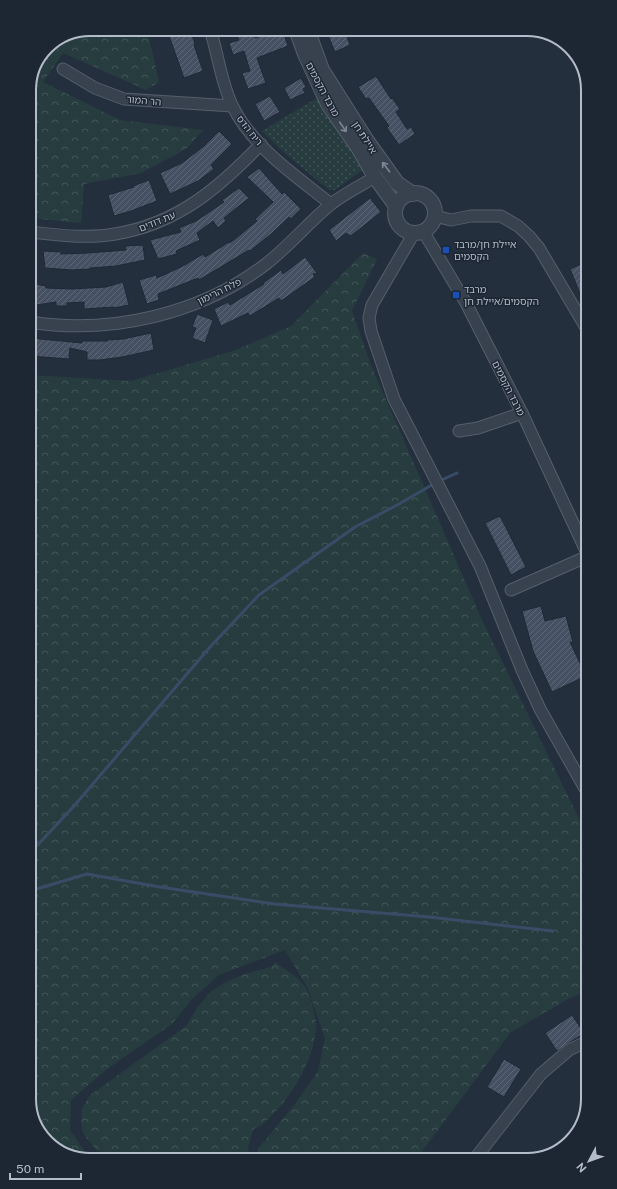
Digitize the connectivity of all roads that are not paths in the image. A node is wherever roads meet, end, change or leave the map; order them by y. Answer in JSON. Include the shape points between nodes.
{"nodes":[{"id":1,"x":212,"y":36,"type":"edge"},
{"id":2,"x":299,"y":36,"type":"edge"},
{"id":3,"x":310,"y":36,"type":"edge"},
{"id":4,"x":63,"y":69,"type":"dead end"},
{"id":5,"x":232,"y":106,"type":"junction"},
{"id":6,"x":260,"y":144,"type":"junction"},
{"id":7,"x":374,"y":177,"type":"junction"},
{"id":8,"x":413,"y":194,"type":"junction"},
{"id":9,"x":331,"y":204,"type":"junction"},
{"id":10,"x":396,"y":206,"type":"junction"},
{"id":11,"x":435,"y":216,"type":"junction"},
{"id":12,"x":419,"y":232,"type":"junction"},
{"id":13,"x":36,"y":233,"type":"edge"},
{"id":14,"x":581,"y":319,"type":"edge"},
{"id":15,"x":36,"y":323,"type":"edge"},
{"id":16,"x":522,"y":413,"type":"junction"},
{"id":17,"x":459,"y":431,"type":"dead end"},
{"id":18,"x":581,"y":540,"type":"edge"},
{"id":19,"x":581,"y":559,"type":"edge"},
{"id":20,"x":511,"y":590,"type":"dead end"},
{"id":21,"x":581,"y":781,"type":"edge"},
{"id":22,"x":581,"y":1044,"type":"edge"},
{"id":23,"x":478,"y":1153,"type":"edge"}],
"edges":[{"from":1,"to":5,"type":"street","name":"ריח הדס"},
{"from":2,"to":7,"type":"street","name":"מרבד הקסמים","one_way":true,"via":[[328,104],[359,149]]},
{"from":8,"to":3,"type":"street","name":"איילת חן","one_way":true,"via":[[397,183],[367,141],[322,70]]},
{"from":4,"to":5,"type":"street","name":"הר המור","via":[[95,88],[124,99]]},
{"from":5,"to":6,"type":"street","name":"ריח הדס"},
{"from":6,"to":9,"type":"street","name":"ריח הדס"},
{"from":6,"to":13,"type":"street","name":"עת דודים","via":[[204,196],[160,221],[115,235],[67,236]]},
{"from":7,"to":9,"type":"street","name":"פלח הרימון"},
{"from":7,"to":10,"type":"street","name":"מרבד הקסמים"},
{"from":8,"to":10,"type":"street","via":[[400,199]]},
{"from":8,"to":11,"type":"street","via":[[419,193],[432,202]]},
{"from":9,"to":15,"type":"street","name":"פלח הרימון","via":[[266,264],[227,289],[187,307],[148,319],[120,323],[83,326]]},
{"from":10,"to":12,"type":"street","via":[[395,217],[398,224],[408,232]]},
{"from":11,"to":12,"type":"street","via":[[429,228]]},
{"from":11,"to":14,"type":"street","via":[[451,220],[471,216],[502,216],[518,226],[539,248]]},
{"from":12,"to":16,"type":"street","name":"מרבד הקסמים","via":[[466,303]]},
{"from":12,"to":21,"type":"street","via":[[372,305],[369,318],[371,331],[394,399],[480,566],[540,709]]},
{"from":16,"to":17,"type":"street","via":[[478,428]]},
{"from":16,"to":18,"type":"street","name":"מרבד הקסמים"},
{"from":19,"to":20,"type":"street"},
{"from":22,"to":23,"type":"street","via":[[569,1050],[541,1074]]}]}
